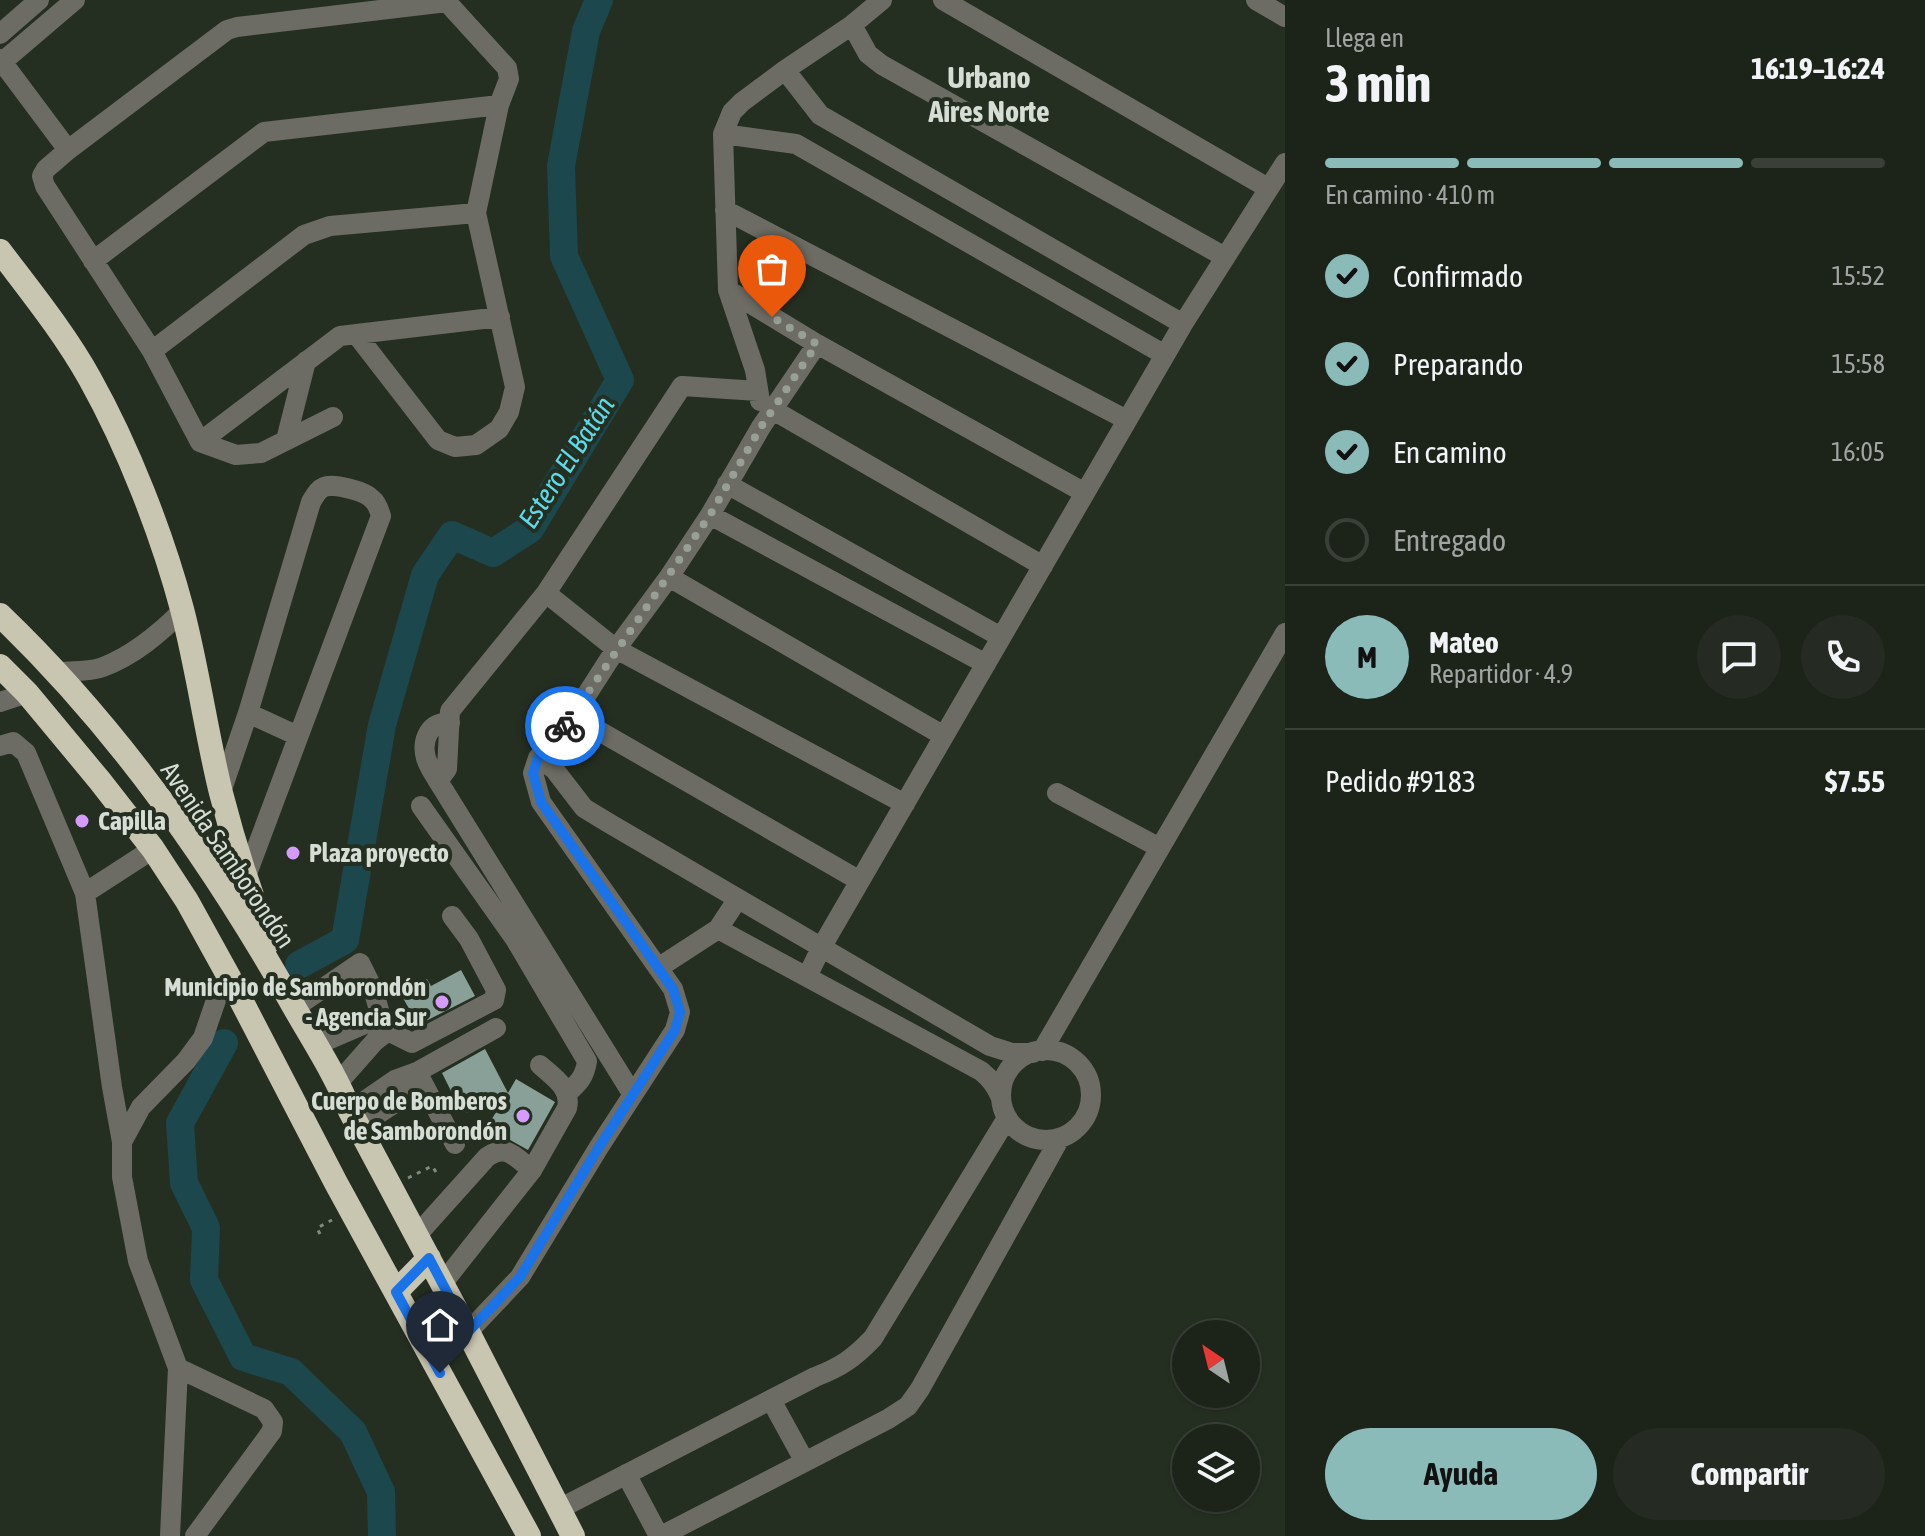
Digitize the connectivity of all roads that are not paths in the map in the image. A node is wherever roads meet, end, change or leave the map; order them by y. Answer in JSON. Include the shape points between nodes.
{"nodes":[{"id":1,"x":39,"y":0,"type":"edge"},
{"id":2,"x":75,"y":0,"type":"edge"},
{"id":3,"x":882,"y":0,"type":"edge"},
{"id":4,"x":943,"y":0,"type":"edge"},
{"id":5,"x":1256,"y":0,"type":"edge"},
{"id":6,"x":446,"y":1,"type":"edge"},
{"id":7,"x":1285,"y":17,"type":"edge"},
{"id":8,"x":852,"y":25,"type":"junction"},
{"id":9,"x":0,"y":34,"type":"edge"},
{"id":10,"x":1,"y":62,"type":"edge"},
{"id":11,"x":785,"y":70,"type":"junction"},
{"id":12,"x":499,"y":105,"type":"junction"},
{"id":13,"x":723,"y":134,"type":"junction"},
{"id":14,"x":68,"y":150,"type":"junction"},
{"id":15,"x":1285,"y":163,"type":"edge"},
{"id":16,"x":1268,"y":188,"type":"junction"},
{"id":17,"x":725,"y":210,"type":"junction"},
{"id":18,"x":476,"y":213,"type":"junction"},
{"id":19,"x":0,"y":251,"type":"edge"},
{"id":20,"x":1225,"y":257,"type":"junction"},
{"id":21,"x":93,"y":261,"type":"junction"},
{"id":22,"x":728,"y":290,"type":"junction"},
{"id":23,"x":500,"y":317,"type":"junction"},
{"id":24,"x":1183,"y":324,"type":"junction"},
{"id":25,"x":356,"y":334,"type":"junction"},
{"id":26,"x":817,"y":344,"type":"junction"},
{"id":27,"x":152,"y":351,"type":"junction"},
{"id":28,"x":1165,"y":355,"type":"junction"},
{"id":29,"x":306,"y":361,"type":"junction"},
{"id":30,"x":758,"y":391,"type":"junction"},
{"id":31,"x":773,"y":410,"type":"junction"},
{"id":32,"x":333,"y":417,"type":"dead end"},
{"id":33,"x":1127,"y":420,"type":"junction"},
{"id":34,"x":761,"y":427,"type":"junction"},
{"id":35,"x":286,"y":440,"type":"junction"},
{"id":36,"x":200,"y":442,"type":"junction"},
{"id":37,"x":727,"y":484,"type":"junction"},
{"id":38,"x":1085,"y":493,"type":"junction"},
{"id":39,"x":710,"y":515,"type":"junction"},
{"id":40,"x":1043,"y":566,"type":"junction"},
{"id":41,"x":669,"y":577,"type":"junction"},
{"id":42,"x":546,"y":593,"type":"junction"},
{"id":43,"x":182,"y":611,"type":"junction"},
{"id":44,"x":0,"y":615,"type":"edge"},
{"id":45,"x":1285,"y":633,"type":"edge"},
{"id":46,"x":1001,"y":637,"type":"junction"},
{"id":47,"x":616,"y":649,"type":"junction"},
{"id":48,"x":986,"y":664,"type":"junction"},
{"id":49,"x":0,"y":666,"type":"edge"},
{"id":50,"x":58,"y":672,"type":"junction"},
{"id":51,"x":27,"y":693,"type":"junction"},
{"id":52,"x":0,"y":702,"type":"edge"},
{"id":53,"x":248,"y":713,"type":"junction"},
{"id":54,"x":573,"y":716,"type":"junction"},
{"id":55,"x":298,"y":736,"type":"junction"},
{"id":56,"x":944,"y":736,"type":"junction"},
{"id":57,"x":0,"y":746,"type":"edge"},
{"id":58,"x":538,"y":758,"type":"junction"},
{"id":59,"x":221,"y":792,"type":"junction"},
{"id":60,"x":1057,"y":793,"type":"dead end"},
{"id":61,"x":905,"y":804,"type":"junction"},
{"id":62,"x":421,"y":806,"type":"dead end"},
{"id":63,"x":1160,"y":848,"type":"junction"},
{"id":64,"x":153,"y":849,"type":"junction"},
{"id":65,"x":245,"y":879,"type":"junction"},
{"id":66,"x":860,"y":881,"type":"junction"},
{"id":67,"x":85,"y":893,"type":"junction"},
{"id":68,"x":737,"y":900,"type":"junction"},
{"id":69,"x":452,"y":916,"type":"dead end"},
{"id":70,"x":718,"y":929,"type":"junction"},
{"id":71,"x":821,"y":948,"type":"junction"},
{"id":72,"x":658,"y":968,"type":"junction"},
{"id":73,"x":226,"y":971,"type":"junction"},
{"id":74,"x":807,"y":977,"type":"junction"},
{"id":75,"x":294,"y":1008,"type":"junction"},
{"id":76,"x":384,"y":1024,"type":"junction"},
{"id":77,"x":496,"y":1028,"type":"dead end"},
{"id":78,"x":316,"y":1045,"type":"junction"},
{"id":79,"x":1037,"y":1052,"type":"junction"},
{"id":80,"x":540,"y":1065,"type":"dead end"},
{"id":81,"x":421,"y":1080,"type":"junction"},
{"id":82,"x":338,"y":1083,"type":"junction"},
{"id":83,"x":567,"y":1093,"type":"junction"},
{"id":84,"x":633,"y":1095,"type":"junction"},
{"id":85,"x":1004,"y":1108,"type":"junction"},
{"id":86,"x":354,"y":1119,"type":"junction"},
{"id":87,"x":1060,"y":1138,"type":"junction"},
{"id":88,"x":122,"y":1142,"type":"junction"},
{"id":89,"x":455,"y":1144,"type":"dead end"},
{"id":90,"x":532,"y":1170,"type":"junction"},
{"id":91,"x":417,"y":1235,"type":"junction"},
{"id":92,"x":429,"y":1258,"type":"junction"},
{"id":93,"x":442,"y":1284,"type":"junction"},
{"id":94,"x":396,"y":1292,"type":"junction"},
{"id":95,"x":468,"y":1332,"type":"junction"},
{"id":96,"x":178,"y":1368,"type":"junction"},
{"id":97,"x":771,"y":1400,"type":"junction"},
{"id":98,"x":805,"y":1462,"type":"junction"},
{"id":99,"x":626,"y":1474,"type":"junction"},
{"id":100,"x":559,"y":1509,"type":"junction"},
{"id":101,"x":170,"y":1536,"type":"edge"},
{"id":102,"x":195,"y":1536,"type":"edge"},
{"id":103,"x":529,"y":1536,"type":"edge"},
{"id":104,"x":573,"y":1536,"type":"edge"},
{"id":105,"x":660,"y":1536,"type":"edge"}],
"edges":[{"from":1,"to":9,"type":"street"},
{"from":2,"to":10,"type":"street"},
{"from":3,"to":8,"type":"street"},
{"from":4,"to":16,"type":"street"},
{"from":5,"to":7,"type":"street"},
{"from":6,"to":12,"type":"street","via":[[507,68],[509,79]]},
{"from":6,"to":14,"type":"street","via":[[227,30]]},
{"from":8,"to":11,"type":"street"},
{"from":8,"to":20,"type":"street","via":[[868,54],[882,65]]},
{"from":10,"to":14,"type":"street"},
{"from":11,"to":13,"type":"street","via":[[732,112]]},
{"from":11,"to":24,"type":"street","via":[[820,115]]},
{"from":12,"to":18,"type":"street"},
{"from":12,"to":21,"type":"street","via":[[264,132]]},
{"from":13,"to":17,"type":"street"},
{"from":13,"to":28,"type":"street","via":[[796,144]]},
{"from":14,"to":21,"type":"street","via":[[42,176]]},
{"from":15,"to":16,"type":"street"},
{"from":16,"to":20,"type":"street"},
{"from":17,"to":22,"type":"street"},
{"from":17,"to":33,"type":"street"},
{"from":18,"to":23,"type":"street"},
{"from":18,"to":27,"type":"street","via":[[330,226],[304,235]]},
{"from":19,"to":43,"type":"highway","via":[[97,393],[161,543]]},
{"from":20,"to":24,"type":"street"},
{"from":21,"to":27,"type":"street"},
{"from":22,"to":26,"type":"street"},
{"from":22,"to":30,"type":"street"},
{"from":23,"to":25,"type":"street"},
{"from":23,"to":25,"type":"street","via":[[515,387],[499,429],[476,445],[455,447],[438,440]]},
{"from":24,"to":28,"type":"street"},
{"from":25,"to":29,"type":"street","via":[[340,336]]},
{"from":26,"to":31,"type":"street"},
{"from":26,"to":38,"type":"street"},
{"from":27,"to":36,"type":"street"},
{"from":28,"to":33,"type":"street"},
{"from":29,"to":35,"type":"street"},
{"from":29,"to":36,"type":"street"},
{"from":30,"to":34,"type":"street"},
{"from":30,"to":42,"type":"street","via":[[682,386]]},
{"from":31,"to":34,"type":"street"},
{"from":31,"to":40,"type":"street"},
{"from":32,"to":35,"type":"street"},
{"from":33,"to":38,"type":"street"},
{"from":34,"to":37,"type":"street"},
{"from":35,"to":36,"type":"street","via":[[261,453],[236,455]]},
{"from":37,"to":39,"type":"street"},
{"from":37,"to":46,"type":"street"},
{"from":38,"to":40,"type":"street"},
{"from":39,"to":41,"type":"street"},
{"from":39,"to":48,"type":"street"},
{"from":40,"to":46,"type":"street"},
{"from":41,"to":47,"type":"street"},
{"from":41,"to":56,"type":"street"},
{"from":42,"to":47,"type":"street"},
{"from":42,"to":84,"type":"street","via":[[450,711],[450,723],[434,725],[427,733],[425,756]]},
{"from":43,"to":50,"type":"street","via":[[136,650],[101,668]]},
{"from":43,"to":59,"type":"highway"},
{"from":44,"to":50,"type":"highway","name":"Avenida Samborondón"},
{"from":45,"to":63,"type":"street"},
{"from":46,"to":48,"type":"street"},
{"from":47,"to":54,"type":"street"},
{"from":47,"to":61,"type":"street"},
{"from":48,"to":56,"type":"street"},
{"from":49,"to":51,"type":"highway"},
{"from":50,"to":75,"type":"highway","name":"Avenida Samborondón","via":[[195,847]]},
{"from":51,"to":52,"type":"street"},
{"from":51,"to":64,"type":"highway"},
{"from":53,"to":55,"type":"street"},
{"from":53,"to":55,"type":"street","via":[[311,502],[332,485],[366,494],[375,500],[381,516]]},
{"from":53,"to":59,"type":"street"},
{"from":54,"to":58,"type":"street"},
{"from":54,"to":66,"type":"street"},
{"from":55,"to":65,"type":"street"},
{"from":56,"to":61,"type":"street"},
{"from":57,"to":67,"type":"street","via":[[13,742],[26,753]]},
{"from":58,"to":68,"type":"street","via":[[554,769],[584,808]]},
{"from":58,"to":72,"type":"street","via":[[533,773],[541,802]]},
{"from":59,"to":65,"type":"highway"},
{"from":60,"to":63,"type":"street"},
{"from":61,"to":66,"type":"street"},
{"from":62,"to":83,"type":"street","via":[[515,939],[587,1061],[582,1079]]},
{"from":63,"to":79,"type":"street"},
{"from":64,"to":67,"type":"street"},
{"from":64,"to":73,"type":"highway"},
{"from":65,"to":75,"type":"highway"},
{"from":66,"to":71,"type":"street"},
{"from":67,"to":88,"type":"street"},
{"from":68,"to":70,"type":"street"},
{"from":68,"to":71,"type":"street"},
{"from":69,"to":76,"type":"street","via":[[496,990],[494,1000],[412,1043]]},
{"from":70,"to":72,"type":"street"},
{"from":70,"to":74,"type":"street"},
{"from":71,"to":74,"type":"street"},
{"from":71,"to":79,"type":"street","via":[[990,1046],[1012,1053]]},
{"from":72,"to":84,"type":"street","via":[[673,989],[680,1012],[675,1030]]},
{"from":73,"to":88,"type":"street","via":[[203,1038],[141,1107]]},
{"from":73,"to":94,"type":"highway"},
{"from":74,"to":85,"type":"street","via":[[981,1071],[996,1086]]},
{"from":75,"to":76,"type":"street","via":[[360,963]]},
{"from":75,"to":78,"type":"highway","name":"Avenida Samborondón"},
{"from":76,"to":78,"type":"street"},
{"from":76,"to":82,"type":"street"},
{"from":77,"to":81,"type":"street"},
{"from":78,"to":82,"type":"highway","name":"Avenida Samborondón"},
{"from":79,"to":85,"type":"street","via":[[1017,1061],[1003,1080]]},
{"from":79,"to":87,"type":"street","via":[[1072,1058],[1091,1087],[1083,1121]]},
{"from":80,"to":83,"type":"street"},
{"from":81,"to":86,"type":"street","via":[[404,1097]]},
{"from":81,"to":89,"type":"street"},
{"from":82,"to":86,"type":"highway","name":"Avenida Samborondón"},
{"from":83,"to":90,"type":"street","via":[[567,1108]]},
{"from":84,"to":95,"type":"street","via":[[520,1277]]},
{"from":85,"to":87,"type":"street","via":[[1020,1133],[1042,1140]]},
{"from":85,"to":97,"type":"street","via":[[873,1338],[838,1368]]},
{"from":86,"to":91,"type":"highway","name":"Avenida Samborondón"},
{"from":87,"to":98,"type":"street","via":[[908,1406]]},
{"from":88,"to":96,"type":"street","via":[[122,1177],[138,1261]]},
{"from":90,"to":91,"type":"street","via":[[497,1150]]},
{"from":90,"to":93,"type":"street"},
{"from":91,"to":92,"type":"highway","name":"Avenida Samborondón"},
{"from":92,"to":93,"type":"highway","name":"Avenida Samborondón"},
{"from":92,"to":94,"type":"highway"},
{"from":93,"to":95,"type":"highway","name":"Avenida Samborondón"},
{"from":94,"to":103,"type":"highway"},
{"from":95,"to":100,"type":"highway","name":"Avenida Samborondón"},
{"from":96,"to":101,"type":"street"},
{"from":96,"to":102,"type":"street","via":[[264,1409],[273,1422],[272,1431]]},
{"from":97,"to":98,"type":"street"},
{"from":97,"to":99,"type":"street"},
{"from":98,"to":105,"type":"street"},
{"from":99,"to":100,"type":"street"},
{"from":99,"to":105,"type":"street"},
{"from":100,"to":104,"type":"highway","name":"Avenida Samborondón"}]}
